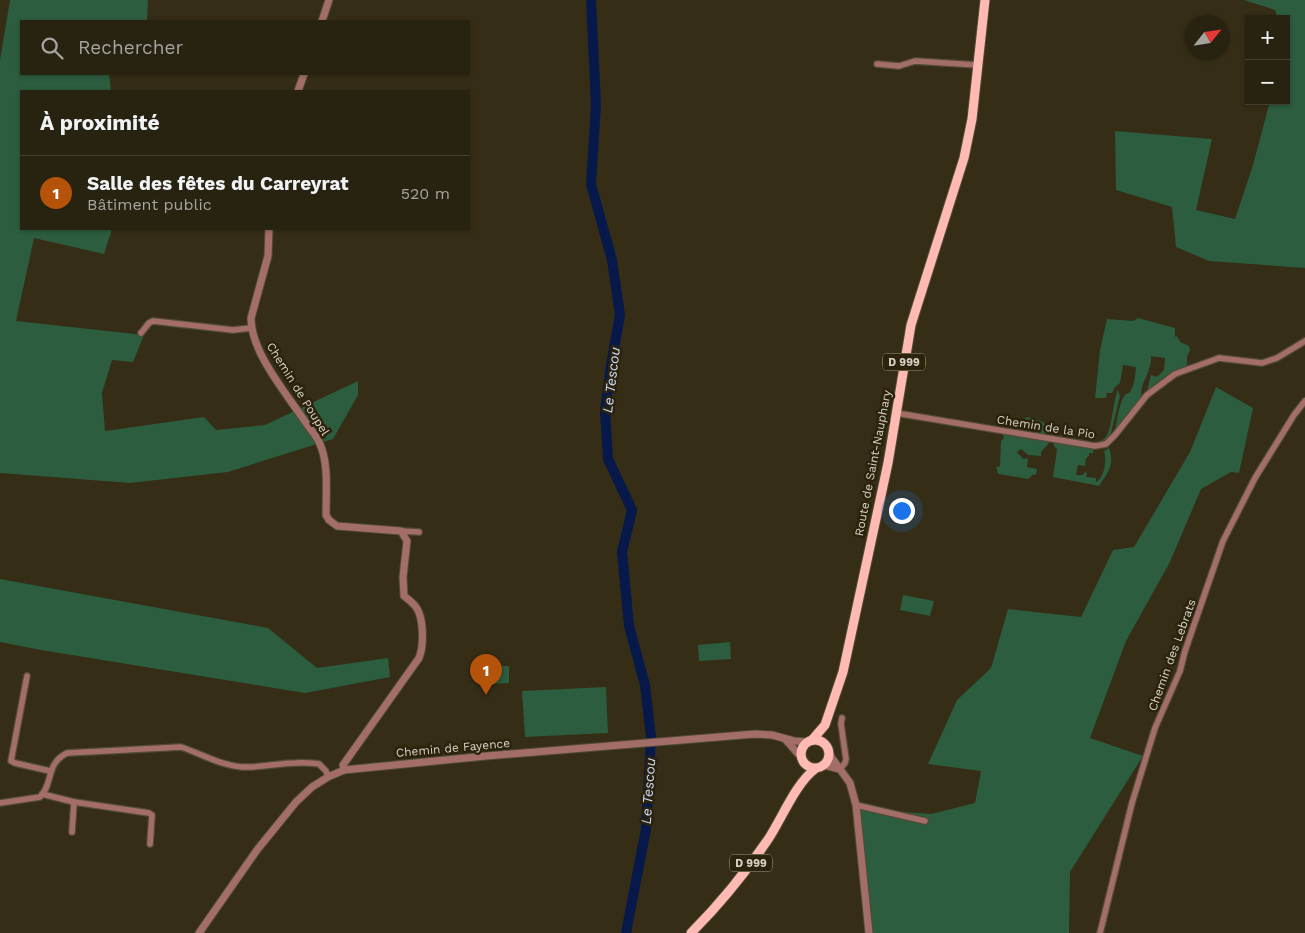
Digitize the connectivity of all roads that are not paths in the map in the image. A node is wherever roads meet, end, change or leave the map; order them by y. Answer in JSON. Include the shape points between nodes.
{"nodes":[{"id":1,"x":329,"y":0,"type":"edge"},
{"id":2,"x":984,"y":0,"type":"edge"},
{"id":3,"x":322,"y":20,"type":"edge"},
{"id":4,"x":877,"y":64,"type":"dead end"},
{"id":5,"x":977,"y":65,"type":"junction"},
{"id":6,"x":304,"y":75,"type":"edge"},
{"id":7,"x":298,"y":90,"type":"edge"},
{"id":8,"x":269,"y":230,"type":"edge"},
{"id":9,"x":251,"y":328,"type":"junction"},
{"id":10,"x":141,"y":332,"type":"dead end"},
{"id":11,"x":1305,"y":341,"type":"edge"},
{"id":12,"x":1305,"y":401,"type":"edge"},
{"id":13,"x":896,"y":413,"type":"junction"},
{"id":14,"x":400,"y":531,"type":"junction"},
{"id":15,"x":418,"y":532,"type":"dead end"},
{"id":16,"x":27,"y":676,"type":"dead end"},
{"id":17,"x":842,"y":718,"type":"dead end"},
{"id":18,"x":825,"y":725,"type":"junction"},
{"id":19,"x":784,"y":739,"type":"junction"},
{"id":20,"x":810,"y":741,"type":"junction"},
{"id":21,"x":826,"y":745,"type":"junction"},
{"id":22,"x":829,"y":754,"type":"junction"},
{"id":23,"x":801,"y":758,"type":"junction"},
{"id":24,"x":824,"y":765,"type":"junction"},
{"id":25,"x":815,"y":768,"type":"junction"},
{"id":26,"x":840,"y":769,"type":"junction"},
{"id":27,"x":344,"y":770,"type":"junction"},
{"id":28,"x":50,"y":771,"type":"junction"},
{"id":29,"x":328,"y":777,"type":"junction"},
{"id":30,"x":800,"y":785,"type":"junction"},
{"id":31,"x":42,"y":794,"type":"junction"},
{"id":32,"x":74,"y":802,"type":"junction"},
{"id":33,"x":0,"y":803,"type":"edge"},
{"id":34,"x":856,"y":805,"type":"junction"},
{"id":35,"x":925,"y":821,"type":"dead end"},
{"id":36,"x":72,"y":832,"type":"dead end"},
{"id":37,"x":150,"y":844,"type":"dead end"},
{"id":38,"x":199,"y":933,"type":"edge"},
{"id":39,"x":692,"y":933,"type":"edge"},
{"id":40,"x":869,"y":933,"type":"edge"},
{"id":41,"x":1100,"y":933,"type":"edge"}],
"edges":[{"from":1,"to":3,"type":"street"},
{"from":2,"to":5,"type":"main road","name":"Route de Saint-Nauphary","number":"D 999"},
{"from":4,"to":5,"type":"street","via":[[899,66],[914,61]]},
{"from":5,"to":13,"type":"main road","name":"Route de Saint-Nauphary","number":"D 999","via":[[972,119],[964,158],[914,312]]},
{"from":6,"to":7,"type":"street"},
{"from":8,"to":9,"type":"street","via":[[268,256]]},
{"from":9,"to":10,"type":"street","via":[[233,330],[154,321]]},
{"from":9,"to":14,"type":"street","name":"Chemin de Poupel","via":[[261,354],[320,443],[329,520],[337,526]]},
{"from":11,"to":13,"type":"street","name":"Chemin de la Pio","via":[[1262,363],[1219,358],[1175,374],[1147,395],[1106,444],[1095,446]]},
{"from":12,"to":41,"type":"street","name":"Chemin des Lebrats","via":[[1256,478],[1223,541],[1132,804]]},
{"from":13,"to":18,"type":"main road","name":"Route de Saint-Nauphary","number":"D 999","via":[[843,672]]},
{"from":14,"to":15,"type":"street","name":"Chemin de Poupel"},
{"from":14,"to":27,"type":"street","via":[[407,540],[404,596],[419,612],[422,649],[343,765]]},
{"from":16,"to":28,"type":"street","via":[[11,760]]},
{"from":17,"to":26,"type":"street","via":[[846,759]]},
{"from":18,"to":20,"type":"main road","name":"Route de Saint-Nauphary","number":"D 999"},
{"from":18,"to":21,"type":"main road","name":"Route de Saint-Nauphary","number":"D 999"},
{"from":19,"to":20,"type":"street","name":"Chemin de Fayence"},
{"from":19,"to":23,"type":"street"},
{"from":19,"to":27,"type":"street","name":"Chemin de Fayence","via":[[755,734]]},
{"from":20,"to":21,"type":"main road","via":[[819,740]]},
{"from":20,"to":23,"type":"main road","via":[[802,748]]},
{"from":21,"to":22,"type":"main road"},
{"from":22,"to":24,"type":"main road"},
{"from":22,"to":26,"type":"street"},
{"from":23,"to":25,"type":"main road","via":[[807,766]]},
{"from":23,"to":30,"type":"main road","number":"D 999"},
{"from":24,"to":25,"type":"main road"},
{"from":24,"to":26,"type":"street"},
{"from":25,"to":30,"type":"main road","number":"D 999"},
{"from":26,"to":34,"type":"street","via":[[850,784]]},
{"from":27,"to":29,"type":"street","name":"Chemin de Fayence"},
{"from":28,"to":29,"type":"street","via":[[58,757],[66,753],[180,747],[228,765],[244,767],[296,762],[319,764]]},
{"from":28,"to":31,"type":"street","via":[[48,785]]},
{"from":29,"to":38,"type":"street","name":"Chemin de Fayence","via":[[296,802],[257,850]]},
{"from":30,"to":39,"type":"main road","number":"D 999","via":[[776,828],[747,869]]},
{"from":31,"to":32,"type":"street"},
{"from":31,"to":33,"type":"street","via":[[40,798]]},
{"from":32,"to":36,"type":"street"},
{"from":32,"to":37,"type":"street","via":[[149,812],[152,815]]},
{"from":34,"to":35,"type":"street"},
{"from":34,"to":40,"type":"street"}]}
